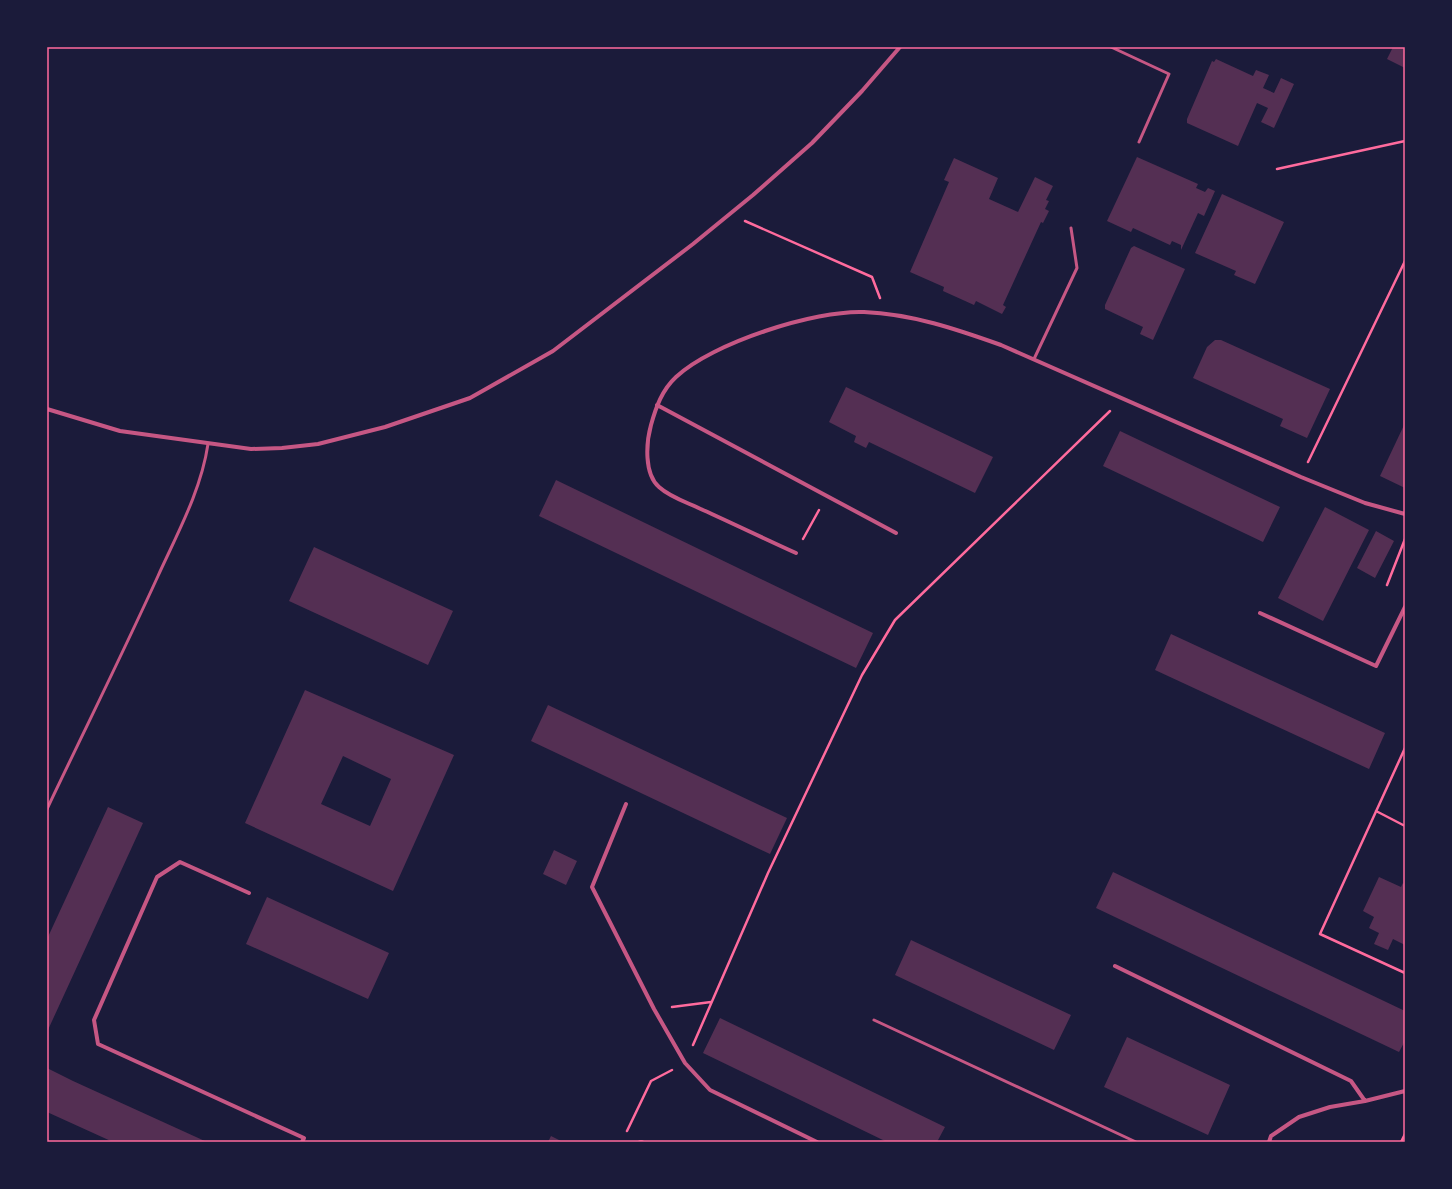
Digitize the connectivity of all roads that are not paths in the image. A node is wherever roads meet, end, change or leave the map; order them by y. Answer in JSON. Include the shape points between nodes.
{"nodes":[{"id":1,"x":900,"y":47,"type":"edge"},
{"id":2,"x":1111,"y":47,"type":"edge"},
{"id":3,"x":1139,"y":142,"type":"dead end"},
{"id":4,"x":1071,"y":228,"type":"dead end"},
{"id":5,"x":1034,"y":359,"type":"junction"},
{"id":6,"x":656,"y":405,"type":"junction"},
{"id":7,"x":47,"y":409,"type":"edge"},
{"id":8,"x":208,"y":444,"type":"junction"},
{"id":9,"x":1405,"y":514,"type":"edge"},
{"id":10,"x":896,"y":533,"type":"dead end"},
{"id":11,"x":796,"y":553,"type":"road end"},
{"id":12,"x":1405,"y":607,"type":"edge"},
{"id":13,"x":1260,"y":613,"type":"dead end"},
{"id":14,"x":626,"y":804,"type":"dead end"},
{"id":15,"x":47,"y":809,"type":"edge"},
{"id":16,"x":249,"y":893,"type":"dead end"},
{"id":17,"x":1115,"y":966,"type":"dead end"},
{"id":18,"x":874,"y":1020,"type":"dead end"},
{"id":19,"x":1405,"y":1091,"type":"edge"},
{"id":20,"x":1365,"y":1101,"type":"junction"},
{"id":21,"x":302,"y":1142,"type":"edge"},
{"id":22,"x":817,"y":1142,"type":"edge"},
{"id":23,"x":1136,"y":1142,"type":"edge"},
{"id":24,"x":1269,"y":1142,"type":"edge"}],
"edges":[{"from":1,"to":8,"type":"street","via":[[812,143],[753,195],[553,351],[470,398],[386,427],[318,444],[282,448],[251,449]]},
{"from":2,"to":3,"type":"lane","via":[[1169,74]]},
{"from":4,"to":5,"type":"lane","via":[[1077,268]]},
{"from":5,"to":6,"type":"street","via":[[945,326],[910,317],[862,312],[836,313],[795,323],[731,344],[676,376]]},
{"from":5,"to":9,"type":"street","via":[[1301,477],[1365,503]]},
{"from":6,"to":10,"type":"street"},
{"from":6,"to":11,"type":"street","via":[[650,429],[648,456],[650,473],[659,487]]},
{"from":7,"to":8,"type":"street","via":[[120,431]]},
{"from":8,"to":15,"type":"lane","via":[[204,466],[190,505]]},
{"from":12,"to":13,"type":"street","via":[[1376,666]]},
{"from":14,"to":22,"type":"street","via":[[592,887],[654,1009],[685,1063],[710,1090]]},
{"from":16,"to":21,"type":"street","via":[[180,862],[157,877],[94,1020],[98,1044],[304,1138]]},
{"from":17,"to":20,"type":"street","via":[[1351,1081]]},
{"from":18,"to":23,"type":"lane"},
{"from":19,"to":20,"type":"street"},
{"from":20,"to":24,"type":"street","via":[[1330,1107],[1300,1117],[1272,1136]]}]}
